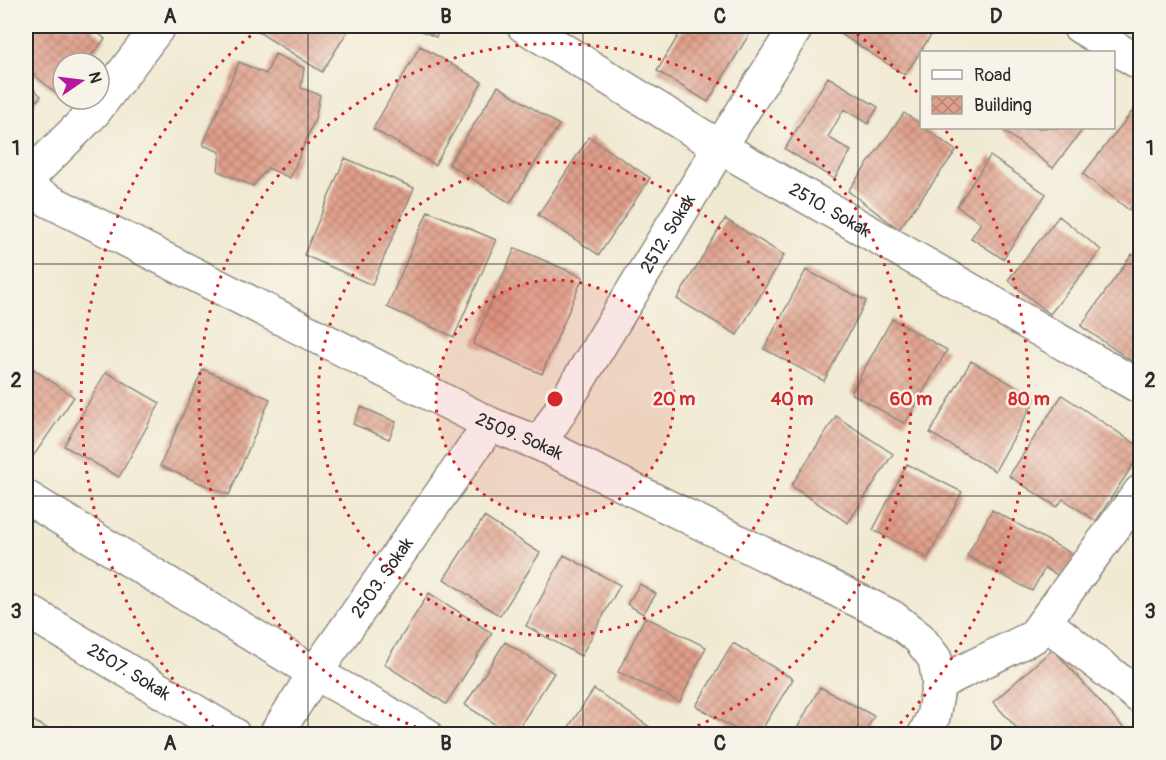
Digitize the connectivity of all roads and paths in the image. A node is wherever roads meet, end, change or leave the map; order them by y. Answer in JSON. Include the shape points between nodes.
{"nodes":[{"id":1,"x":159,"y":26,"type":"edge"},
{"id":2,"x":524,"y":26,"type":"edge"},
{"id":3,"x":797,"y":26,"type":"edge"},
{"id":4,"x":1079,"y":26,"type":"edge"},
{"id":5,"x":1140,"y":63,"type":"edge"},
{"id":6,"x":720,"y":147,"type":"junction"},
{"id":7,"x":26,"y":180,"type":"edge"},
{"id":8,"x":26,"y":189,"type":"edge"},
{"id":9,"x":1140,"y":387,"type":"edge"},
{"id":10,"x":490,"y":424,"type":"junction"},
{"id":11,"x":540,"y":444,"type":"junction"},
{"id":12,"x":1140,"y":492,"type":"edge"},
{"id":13,"x":26,"y":497,"type":"edge"},
{"id":14,"x":26,"y":610,"type":"edge"},
{"id":15,"x":1045,"y":622,"type":"junction"},
{"id":16,"x":315,"y":673,"type":"junction"},
{"id":17,"x":939,"y":683,"type":"junction"},
{"id":18,"x":1140,"y":697,"type":"edge"},
{"id":19,"x":232,"y":735,"type":"edge"},
{"id":20,"x":276,"y":735,"type":"edge"},
{"id":21,"x":425,"y":735,"type":"edge"},
{"id":22,"x":925,"y":735,"type":"edge"}],
"edges":[{"from":1,"to":7,"type":"street","via":[[94,112]]},
{"from":2,"to":6,"type":"street","name":"2510. Sokak"},
{"from":3,"to":6,"type":"street","name":"2512. Sokak"},
{"from":4,"to":5,"type":"street"},
{"from":6,"to":9,"type":"street","name":"2510. Sokak"},
{"from":6,"to":11,"type":"street","name":"2512. Sokak"},
{"from":8,"to":10,"type":"street","name":"2509. Sokak"},
{"from":10,"to":11,"type":"street","name":"2509. Sokak"},
{"from":10,"to":16,"type":"street","name":"2503. Sokak"},
{"from":11,"to":17,"type":"street","name":"2509. Sokak","via":[[892,617],[918,638],[935,659]]},
{"from":12,"to":15,"type":"street"},
{"from":13,"to":16,"type":"street"},
{"from":14,"to":19,"type":"street","name":"2507. Sokak"},
{"from":15,"to":17,"type":"street","via":[[1033,637]]},
{"from":15,"to":18,"type":"street"},
{"from":16,"to":20,"type":"street","name":"2503. Sokak"},
{"from":16,"to":21,"type":"street"},
{"from":17,"to":22,"type":"street","name":"2509. Sokak","via":[[933,717]]}]}
